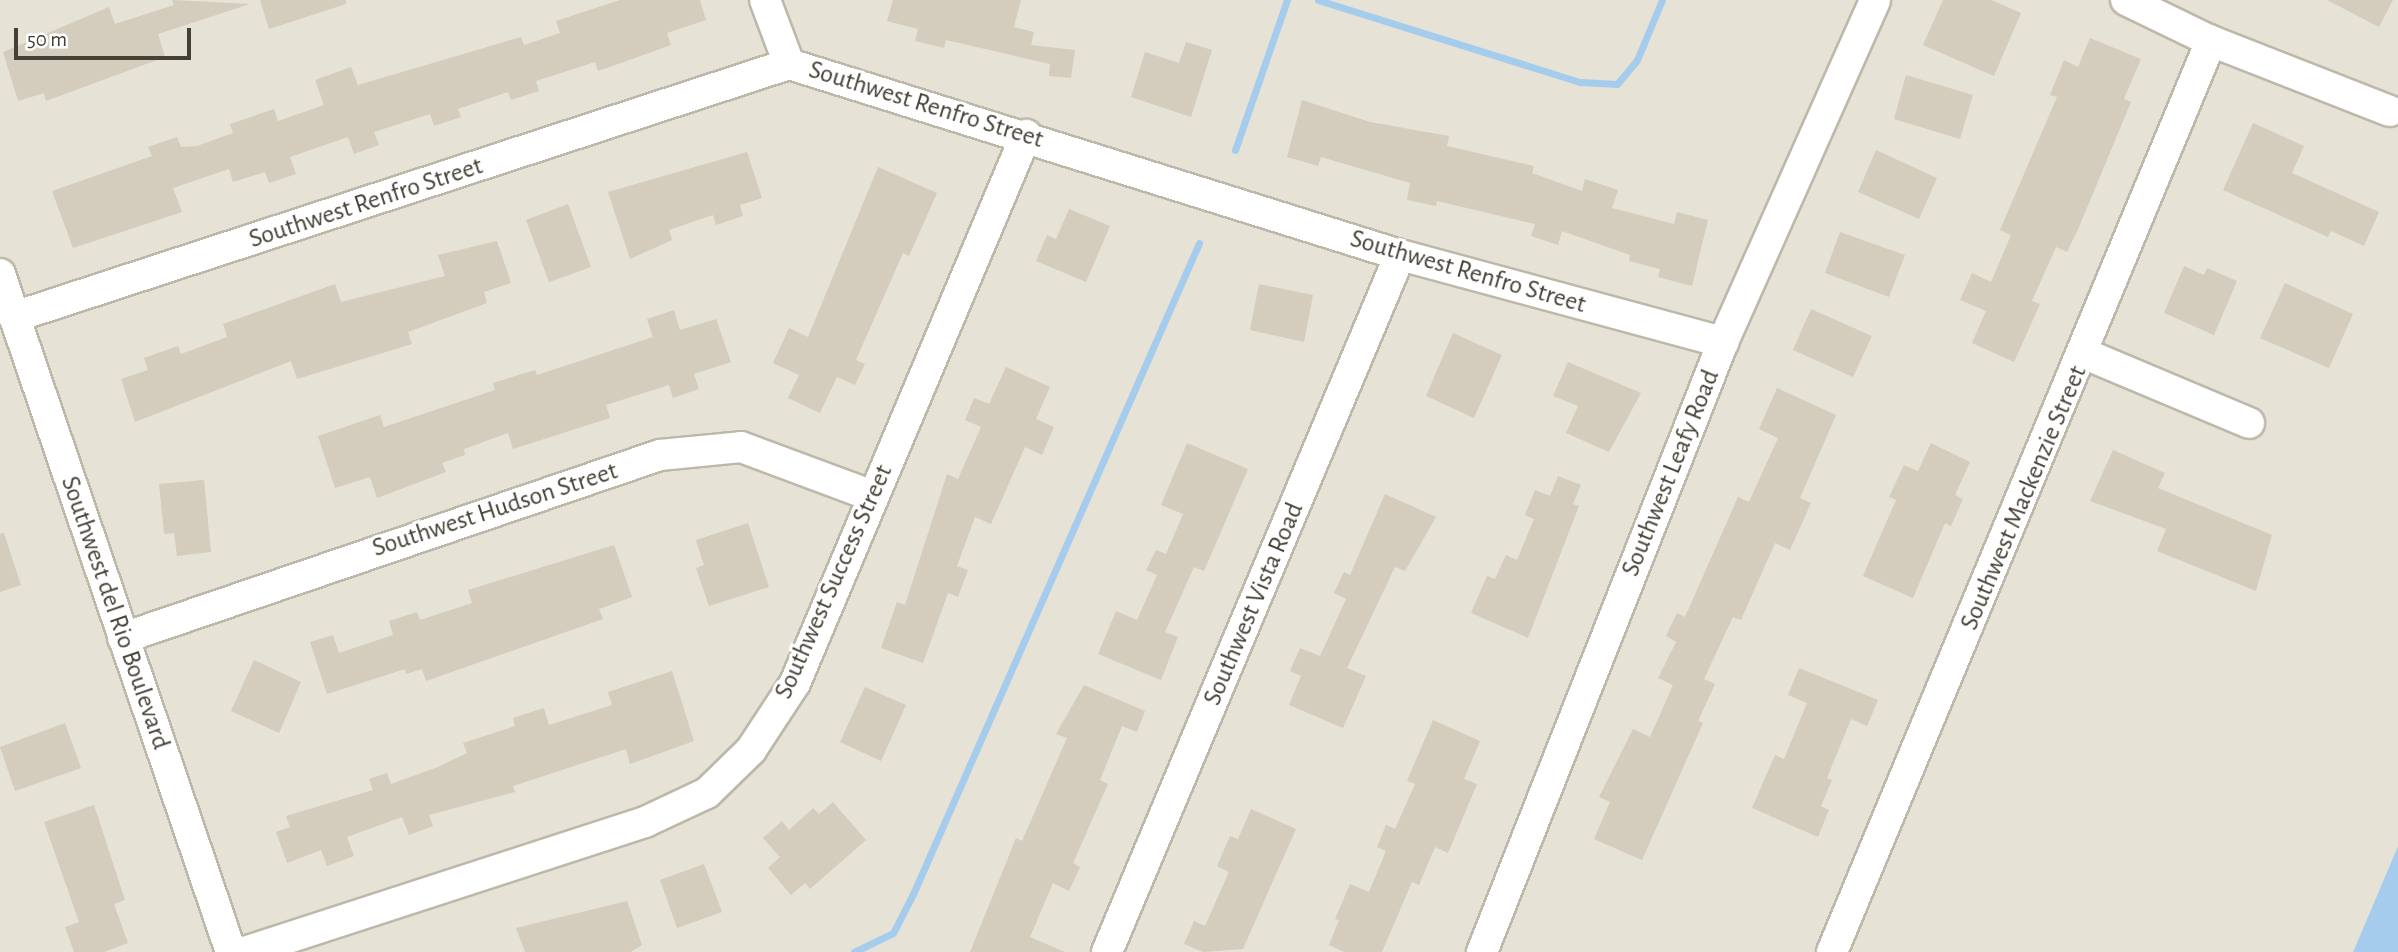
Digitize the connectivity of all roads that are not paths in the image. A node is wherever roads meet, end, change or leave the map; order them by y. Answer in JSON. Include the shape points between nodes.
{"nodes":[{"id":1,"x":765,"y":0,"type":"edge"},
{"id":2,"x":1875,"y":0,"type":"edge"},
{"id":3,"x":2126,"y":0,"type":"edge"},
{"id":4,"x":2211,"y":41,"type":"junction"},
{"id":5,"x":789,"y":64,"type":"junction"},
{"id":6,"x":2390,"y":111,"type":"dead end"},
{"id":7,"x":1026,"y":135,"type":"junction"},
{"id":8,"x":1400,"y":255,"type":"junction"},
{"id":9,"x":0,"y":274,"type":"edge"},
{"id":10,"x":14,"y":317,"type":"junction"},
{"id":11,"x":1723,"y":342,"type":"junction"},
{"id":12,"x":2085,"y":354,"type":"junction"},
{"id":13,"x":2249,"y":423,"type":"dead end"},
{"id":14,"x":870,"y":495,"type":"junction"},
{"id":15,"x":123,"y":638,"type":"junction"},
{"id":16,"x":231,"y":952,"type":"edge"},
{"id":17,"x":245,"y":952,"type":"edge"},
{"id":18,"x":1107,"y":952,"type":"edge"},
{"id":19,"x":1482,"y":952,"type":"edge"},
{"id":20,"x":1832,"y":952,"type":"edge"}],
"edges":[{"from":1,"to":5,"type":"street"},
{"from":2,"to":11,"type":"street","name":"Southwest Leafy Road"},
{"from":3,"to":4,"type":"street"},
{"from":4,"to":6,"type":"street"},
{"from":4,"to":12,"type":"street","name":"Southwest Mackenzie Street"},
{"from":5,"to":7,"type":"street","name":"Southwest Renfro Street"},
{"from":5,"to":10,"type":"street","name":"Southwest Renfro Street"},
{"from":7,"to":8,"type":"street","name":"Southwest Renfro Street"},
{"from":7,"to":14,"type":"street","name":"Southwest Success Street","via":[[939,351]]},
{"from":8,"to":11,"type":"street","name":"Southwest Renfro Street"},
{"from":8,"to":18,"type":"street","name":"Southwest Vista Road"},
{"from":9,"to":10,"type":"street","name":"Southwest del Rio Boulevard"},
{"from":10,"to":15,"type":"street","name":"Southwest del Rio Boulevard"},
{"from":11,"to":19,"type":"street","name":"Southwest Leafy Road"},
{"from":12,"to":13,"type":"street"},
{"from":12,"to":20,"type":"street","name":"Southwest Mackenzie Street"},
{"from":14,"to":15,"type":"street","name":"Southwest Hudson Street","via":[[741,447],[660,455]]},
{"from":14,"to":17,"type":"street","name":"Southwest Success Street","via":[[795,683],[751,750],[707,793],[645,822]]},
{"from":15,"to":16,"type":"street","name":"Southwest del Rio Boulevard"}]}
